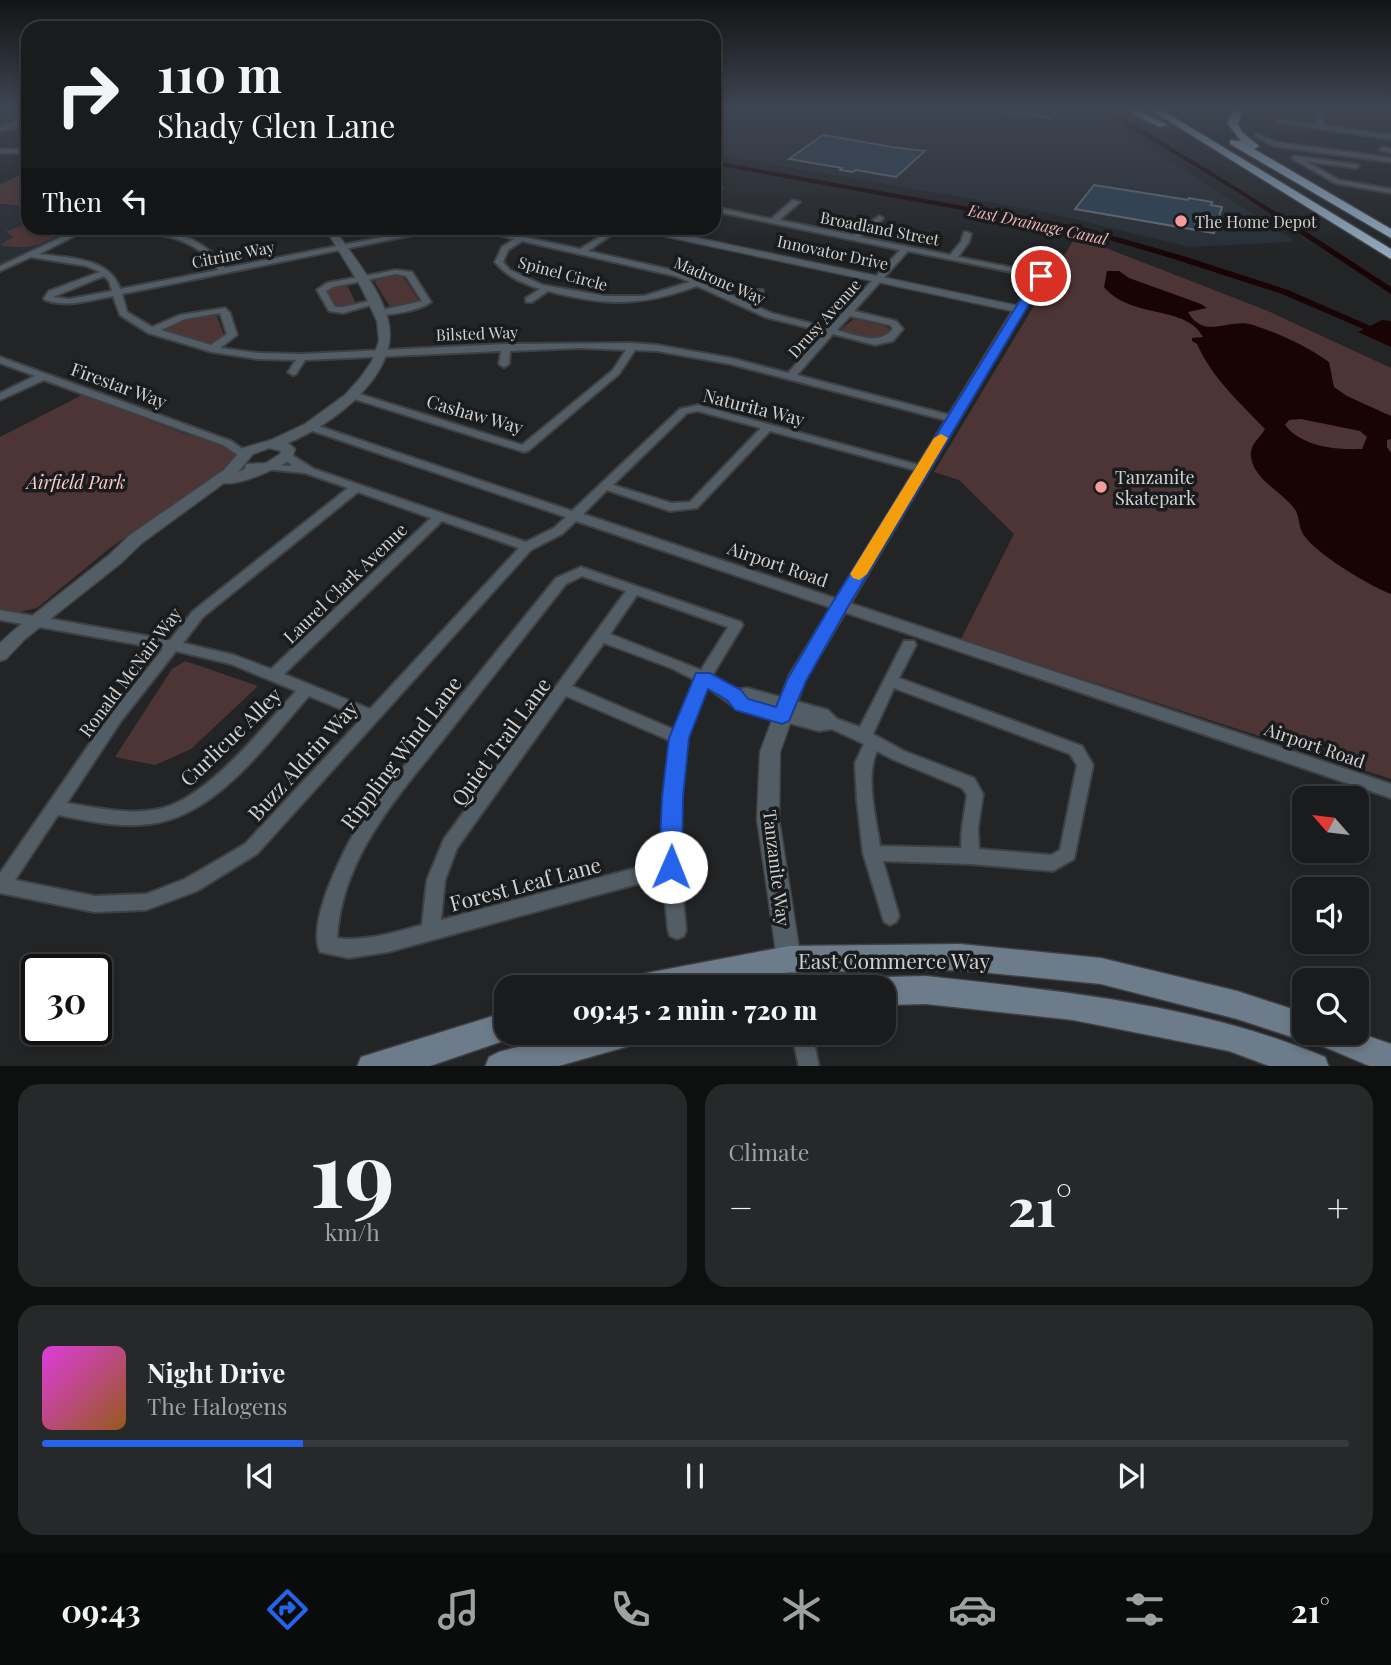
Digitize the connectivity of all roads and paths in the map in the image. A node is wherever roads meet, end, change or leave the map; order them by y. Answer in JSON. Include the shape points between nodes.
{"nodes":[{"id":1,"x":1220,"y":157,"type":"edge"},
{"id":2,"x":1232,"y":157,"type":"edge"},
{"id":3,"x":1261,"y":157,"type":"edge"},
{"id":4,"x":1272,"y":157,"type":"edge"},
{"id":5,"x":1295,"y":158,"type":"joint"},
{"id":6,"x":1356,"y":166,"type":"dead end"},
{"id":7,"x":1391,"y":191,"type":"edge"},
{"id":8,"x":1334,"y":200,"type":"junction"},
{"id":9,"x":796,"y":202,"type":"dead end"},
{"id":10,"x":721,"y":210,"type":"edge"},
{"id":11,"x":879,"y":218,"type":"dead end"},
{"id":12,"x":773,"y":221,"type":"junction"},
{"id":13,"x":967,"y":234,"type":"dead end"},
{"id":14,"x":1391,"y":234,"type":"edge"},
{"id":15,"x":72,"y":235,"type":"edge"},
{"id":16,"x":169,"y":235,"type":"edge"},
{"id":17,"x":333,"y":235,"type":"edge"},
{"id":18,"x":402,"y":235,"type":"edge"},
{"id":19,"x":507,"y":235,"type":"edge"},
{"id":20,"x":607,"y":235,"type":"edge"},
{"id":21,"x":673,"y":235,"type":"edge"},
{"id":22,"x":855,"y":237,"type":"junction"},
{"id":23,"x":1362,"y":237,"type":"junction"},
{"id":24,"x":521,"y":238,"type":"junction"},
{"id":25,"x":341,"y":247,"type":"junction"},
{"id":26,"x":907,"y":247,"type":"junction"},
{"id":27,"x":581,"y":252,"type":"junction"},
{"id":28,"x":33,"y":255,"type":"junction"},
{"id":29,"x":1391,"y":255,"type":"edge"},
{"id":30,"x":953,"y":257,"type":"junction"},
{"id":31,"x":1057,"y":258,"type":"dead end"},
{"id":32,"x":0,"y":270,"type":"edge"},
{"id":33,"x":223,"y":271,"type":"junction"},
{"id":34,"x":104,"y":273,"type":"junction"},
{"id":35,"x":1041,"y":276,"type":"junction"},
{"id":36,"x":879,"y":278,"type":"junction"},
{"id":37,"x":360,"y":279,"type":"junction"},
{"id":38,"x":698,"y":282,"type":"junction"},
{"id":39,"x":549,"y":287,"type":"junction"},
{"id":40,"x":117,"y":292,"type":"junction"},
{"id":41,"x":760,"y":292,"type":"dead end"},
{"id":42,"x":529,"y":300,"type":"dead end"},
{"id":43,"x":736,"y":302,"type":"junction"},
{"id":44,"x":377,"y":308,"type":"junction"},
{"id":45,"x":1019,"y":309,"type":"junction"},
{"id":46,"x":849,"y":313,"type":"junction"},
{"id":47,"x":151,"y":331,"type":"junction"},
{"id":48,"x":833,"y":331,"type":"junction"},
{"id":49,"x":632,"y":346,"type":"junction"},
{"id":50,"x":506,"y":347,"type":"junction"},
{"id":51,"x":212,"y":349,"type":"junction"},
{"id":52,"x":382,"y":354,"type":"junction"},
{"id":53,"x":302,"y":357,"type":"junction"},
{"id":54,"x":0,"y":360,"type":"edge"},
{"id":55,"x":504,"y":364,"type":"dead end"},
{"id":56,"x":293,"y":372,"type":"dead end"},
{"id":57,"x":44,"y":376,"type":"junction"},
{"id":58,"x":791,"y":376,"type":"junction"},
{"id":59,"x":352,"y":395,"type":"junction"},
{"id":60,"x":0,"y":397,"type":"edge"},
{"id":61,"x":953,"y":419,"type":"junction"},
{"id":62,"x":314,"y":425,"type":"junction"},
{"id":63,"x":768,"y":427,"type":"junction"},
{"id":64,"x":226,"y":443,"type":"junction"},
{"id":65,"x":268,"y":444,"type":"junction"},
{"id":66,"x":288,"y":452,"type":"junction"},
{"id":67,"x":244,"y":457,"type":"junction"},
{"id":68,"x":265,"y":467,"type":"junction"},
{"id":69,"x":922,"y":469,"type":"junction"},
{"id":70,"x":310,"y":471,"type":"junction"},
{"id":71,"x":606,"y":486,"type":"junction"},
{"id":72,"x":356,"y":488,"type":"junction"},
{"id":73,"x":440,"y":516,"type":"junction"},
{"id":74,"x":575,"y":516,"type":"junction"},
{"id":75,"x":527,"y":547,"type":"junction"},
{"id":76,"x":115,"y":559,"type":"junction"},
{"id":77,"x":635,"y":589,"type":"junction"},
{"id":78,"x":840,"y":605,"type":"junction"},
{"id":79,"x":0,"y":615,"type":"edge"},
{"id":80,"x":38,"y":622,"type":"junction"},
{"id":81,"x":603,"y":637,"type":"junction"},
{"id":82,"x":171,"y":645,"type":"junction"},
{"id":83,"x":909,"y":645,"type":"dead end"},
{"id":84,"x":0,"y":654,"type":"edge"},
{"id":85,"x":0,"y":665,"type":"edge"},
{"id":86,"x":273,"y":676,"type":"junction"},
{"id":87,"x":703,"y":678,"type":"junction"},
{"id":88,"x":890,"y":681,"type":"junction"},
{"id":89,"x":307,"y":689,"type":"junction"},
{"id":90,"x":564,"y":689,"type":"junction"},
{"id":91,"x":734,"y":695,"type":"joint"},
{"id":92,"x":785,"y":710,"type":"junction"},
{"id":93,"x":373,"y":716,"type":"junction"},
{"id":94,"x":832,"y":723,"type":"joint"},
{"id":95,"x":679,"y":738,"type":"junction"},
{"id":96,"x":869,"y":739,"type":"junction"},
{"id":97,"x":1391,"y":791,"type":"edge"},
{"id":98,"x":56,"y":808,"type":"junction"},
{"id":99,"x":872,"y":853,"type":"junction"},
{"id":100,"x":970,"y":856,"type":"junction"},
{"id":101,"x":671,"y":867,"type":"junction"},
{"id":102,"x":1,"y":885,"type":"edge"},
{"id":103,"x":890,"y":916,"type":"dead end"},
{"id":104,"x":677,"y":930,"type":"dead end"},
{"id":105,"x":431,"y":931,"type":"junction"},
{"id":106,"x":789,"y":959,"type":"junction"},
{"id":107,"x":708,"y":975,"type":"edge"},
{"id":108,"x":791,"y":975,"type":"edge"},
{"id":109,"x":896,"y":991,"type":"edge"},
{"id":110,"x":1292,"y":1023,"type":"edge"},
{"id":111,"x":494,"y":1030,"type":"edge"},
{"id":112,"x":579,"y":1045,"type":"edge"},
{"id":113,"x":805,"y":1045,"type":"edge"},
{"id":114,"x":1354,"y":1045,"type":"edge"},
{"id":115,"x":1391,"y":1059,"type":"edge"},
{"id":116,"x":371,"y":1066,"type":"edge"},
{"id":117,"x":499,"y":1066,"type":"edge"},
{"id":118,"x":809,"y":1066,"type":"edge"},
{"id":119,"x":1315,"y":1066,"type":"edge"}],
"edges":[{"from":1,"to":23,"type":"highway"},
{"from":2,"to":23,"type":"highway"},
{"from":3,"to":8,"type":"highway"},
{"from":4,"to":8,"type":"highway"},
{"from":5,"to":6,"type":"street"},
{"from":5,"to":7,"type":"street","via":[[1337,182]]},
{"from":8,"to":14,"type":"highway"},
{"from":9,"to":12,"type":"street"},
{"from":10,"to":12,"type":"street","name":"Broadland Street"},
{"from":11,"to":22,"type":"street"},
{"from":12,"to":22,"type":"street","name":"Broadland Street"},
{"from":13,"to":30,"type":"street"},
{"from":15,"to":28,"type":"street"},
{"from":16,"to":33,"type":"street","via":[[205,248]]},
{"from":17,"to":25,"type":"street"},
{"from":18,"to":25,"type":"street","name":"Citrine Way"},
{"from":19,"to":24,"type":"street","name":"Madrone Way"},
{"from":20,"to":27,"type":"street"},
{"from":21,"to":36,"type":"street","name":"Innovator Drive"},
{"from":22,"to":26,"type":"street","name":"Broadland Street"},
{"from":23,"to":29,"type":"highway"},
{"from":24,"to":27,"type":"street","name":"Madrone Way"},
{"from":24,"to":39,"type":"street","name":"Spinel Circle","via":[[502,253],[501,267],[518,279]]},
{"from":25,"to":33,"type":"street","name":"Citrine Way"},
{"from":25,"to":37,"type":"street"},
{"from":26,"to":30,"type":"street","name":"Broadland Street"},
{"from":26,"to":36,"type":"street","name":"Drusy Avenue"},
{"from":27,"to":38,"type":"street","name":"Madrone Way"},
{"from":28,"to":32,"type":"street"},
{"from":28,"to":34,"type":"street","via":[[88,264]]},
{"from":30,"to":35,"type":"street","name":"Broadland Street"},
{"from":31,"to":35,"type":"street","name":"Tanzanite Way"},
{"from":33,"to":40,"type":"street","name":"Citrine Way"},
{"from":34,"to":40,"type":"street","name":"Bilsted Way"},
{"from":34,"to":40,"type":"street","name":"Citrine Way","via":[[48,298],[62,303]]},
{"from":35,"to":45,"type":"street","name":"Tanzanite Way"},
{"from":36,"to":45,"type":"street","name":"Innovator Drive"},
{"from":36,"to":46,"type":"street","name":"Drusy Avenue"},
{"from":37,"to":44,"type":"street"},
{"from":37,"to":44,"type":"street","via":[[321,291],[330,308]]},
{"from":37,"to":44,"type":"street","via":[[407,272],[427,300],[418,306]]},
{"from":38,"to":39,"type":"street","name":"Spinel Circle","via":[[660,296],[626,300],[591,298]]},
{"from":38,"to":43,"type":"street","name":"Madrone Way"},
{"from":39,"to":42,"type":"street"},
{"from":40,"to":47,"type":"street","name":"Bilsted Way","via":[[128,319]]},
{"from":41,"to":43,"type":"street"},
{"from":43,"to":48,"type":"street","name":"Madrone Way"},
{"from":44,"to":52,"type":"street","via":[[385,332]]},
{"from":45,"to":61,"type":"street","name":"Tanzanite Way"},
{"from":46,"to":48,"type":"street","name":"Drusy Avenue"},
{"from":46,"to":48,"type":"street","via":[[893,323],[898,329],[881,342]]},
{"from":47,"to":51,"type":"street","name":"Bilsted Way"},
{"from":47,"to":51,"type":"street","via":[[183,317],[222,310],[232,335]]},
{"from":48,"to":58,"type":"street","name":"Drusy Avenue"},
{"from":49,"to":50,"type":"street","name":"Bilsted Way"},
{"from":49,"to":58,"type":"street","name":"Bilsted Way","via":[[701,355]]},
{"from":49,"to":59,"type":"street","name":"Cashaw Way","via":[[616,372],[524,449]]},
{"from":50,"to":52,"type":"street","name":"Bilsted Way"},
{"from":50,"to":55,"type":"street"},
{"from":51,"to":53,"type":"street","name":"Bilsted Way"},
{"from":52,"to":53,"type":"street","name":"Bilsted Way"},
{"from":52,"to":59,"type":"street"},
{"from":53,"to":56,"type":"street"},
{"from":54,"to":57,"type":"street","name":"Firestar Way"},
{"from":57,"to":60,"type":"street"},
{"from":57,"to":64,"type":"street","name":"Firestar Way"},
{"from":58,"to":61,"type":"street","name":"Bilsted Way"},
{"from":59,"to":62,"type":"street"},
{"from":61,"to":69,"type":"street","name":"Tanzanite Way"},
{"from":62,"to":65,"type":"street"},
{"from":62,"to":66,"type":"street","via":[[294,440]]},
{"from":62,"to":74,"type":"street","name":"Airport Road"},
{"from":63,"to":69,"type":"street","name":"Naturita Way"},
{"from":63,"to":71,"type":"street","name":"Naturita Way","via":[[698,408],[684,411]]},
{"from":63,"to":71,"type":"street","via":[[693,505],[670,507]]},
{"from":64,"to":65,"type":"street","name":"Firestar Way"},
{"from":64,"to":67,"type":"street","name":"Firestar Way"},
{"from":65,"to":66,"type":"street"},
{"from":65,"to":67,"type":"street"},
{"from":66,"to":68,"type":"street"},
{"from":66,"to":70,"type":"street","via":[[293,462]]},
{"from":67,"to":68,"type":"street","via":[[248,466]]},
{"from":67,"to":76,"type":"street"},
{"from":68,"to":70,"type":"street"},
{"from":68,"to":76,"type":"street","via":[[232,478]]},
{"from":69,"to":78,"type":"street","name":"Tanzanite Way"},
{"from":70,"to":72,"type":"street"},
{"from":71,"to":74,"type":"street","name":"Naturita Way"},
{"from":72,"to":73,"type":"street"},
{"from":72,"to":82,"type":"street","name":"Ronald McNair Way","via":[[206,607]]},
{"from":73,"to":75,"type":"street"},
{"from":73,"to":86,"type":"street","name":"Laurel Clark Avenue"},
{"from":74,"to":75,"type":"street","name":"Buzz Aldrin Way"},
{"from":74,"to":78,"type":"street","name":"Airport Road"},
{"from":75,"to":93,"type":"street","name":"Buzz Aldrin Way"},
{"from":76,"to":80,"type":"street"},
{"from":77,"to":81,"type":"street","name":"Quiet Trail Lane"},
{"from":77,"to":87,"type":"street","via":[[736,625]]},
{"from":77,"to":105,"type":"street","name":"Rippling Wind Lane","via":[[581,571],[561,581],[369,822],[344,864],[327,946],[349,949]]},
{"from":78,"to":92,"type":"street","name":"Tanzanite Way","via":[[796,680]]},
{"from":78,"to":97,"type":"street","name":"Airport Road"},
{"from":79,"to":80,"type":"street"},
{"from":80,"to":82,"type":"street"},
{"from":80,"to":84,"type":"street"},
{"from":80,"to":85,"type":"street"},
{"from":81,"to":87,"type":"street"},
{"from":81,"to":90,"type":"street","name":"Quiet Trail Lane"},
{"from":82,"to":86,"type":"street","via":[[234,660]]},
{"from":82,"to":98,"type":"street","name":"Ronald McNair Way"},
{"from":83,"to":88,"type":"street"},
{"from":86,"to":89,"type":"street"},
{"from":87,"to":91,"type":"street"},
{"from":87,"to":95,"type":"street"},
{"from":88,"to":96,"type":"street"},
{"from":88,"to":100,"type":"street","via":[[1076,750],[1085,765],[1068,854],[1053,863]]},
{"from":89,"to":93,"type":"street"},
{"from":89,"to":98,"type":"street","name":"Curlicue Alley","via":[[215,785],[188,805],[165,815],[137,819]]},
{"from":90,"to":95,"type":"street"},
{"from":90,"to":105,"type":"street","name":"Quiet Trail Lane","via":[[450,844],[436,880]]},
{"from":91,"to":92,"type":"street","via":[[742,705]]},
{"from":92,"to":94,"type":"street","via":[[819,725]]},
{"from":92,"to":106,"type":"street","name":"Tanzanite Way","via":[[770,752],[768,819]]},
{"from":93,"to":102,"type":"street","name":"Buzz Aldrin Way","via":[[251,849],[191,885],[146,902],[94,904]]},
{"from":94,"to":96,"type":"street"},
{"from":95,"to":101,"type":"street"},
{"from":96,"to":99,"type":"street","via":[[863,763],[864,801]]},
{"from":96,"to":100,"type":"street","via":[[968,783],[975,794]]},
{"from":98,"to":102,"type":"street","name":"Ronald McNair Way"},
{"from":99,"to":100,"type":"street"},
{"from":99,"to":103,"type":"street"},
{"from":101,"to":104,"type":"street"},
{"from":101,"to":105,"type":"street","name":"Forest Leaf Lane"},
{"from":106,"to":107,"type":"main road","name":"East Commerce Way"},
{"from":106,"to":108,"type":"street","name":"Tanzanite Way"},
{"from":106,"to":110,"type":"main road","name":"East Commerce Way","via":[[960,957],[1101,971]]},
{"from":109,"to":119,"type":"main road","name":"East Commerce Way","via":[[1073,1006],[1229,1037]]},
{"from":111,"to":116,"type":"main road"},
{"from":112,"to":117,"type":"main road"},
{"from":113,"to":118,"type":"street"},
{"from":114,"to":115,"type":"main road"}]}
